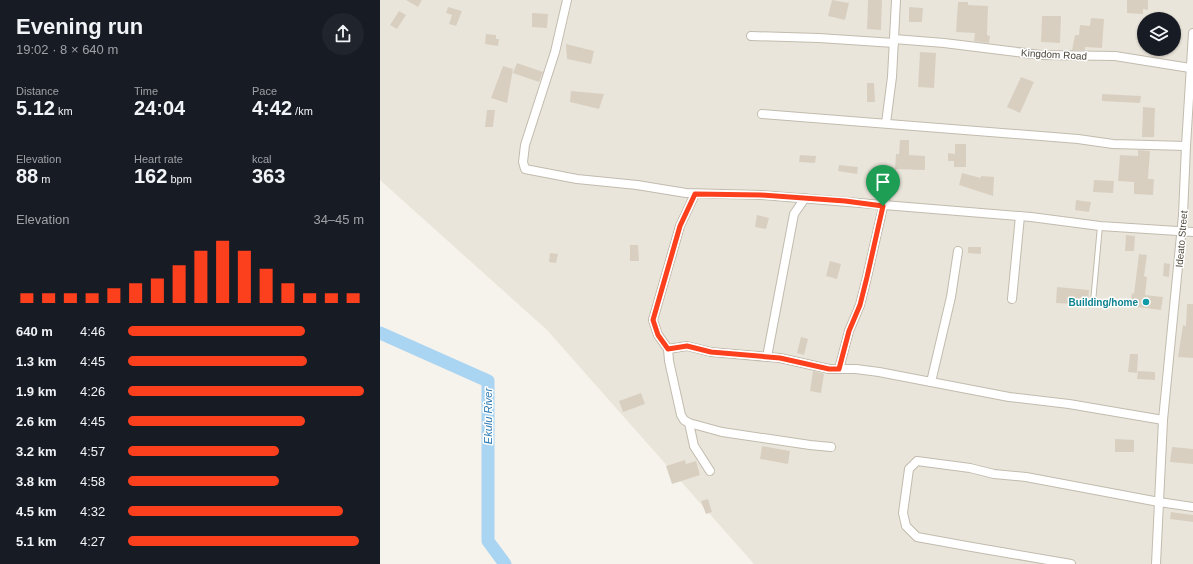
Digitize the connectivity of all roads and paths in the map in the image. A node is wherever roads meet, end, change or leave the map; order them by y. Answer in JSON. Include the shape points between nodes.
{"nodes":[{"id":1,"x":567,"y":0,"type":"edge"},
{"id":2,"x":896,"y":0,"type":"edge"},
{"id":3,"x":1193,"y":33,"type":"edge"},
{"id":4,"x":751,"y":36,"type":"dead end"},
{"id":5,"x":894,"y":41,"type":"junction"},
{"id":6,"x":1190,"y":68,"type":"junction"},
{"id":7,"x":762,"y":114,"type":"dead end"},
{"id":8,"x":886,"y":123,"type":"junction"},
{"id":9,"x":1186,"y":146,"type":"junction"},
{"id":10,"x":891,"y":172,"type":"dead end"},
{"id":11,"x":695,"y":194,"type":"junction"},
{"id":12,"x":805,"y":198,"type":"junction"},
{"id":13,"x":883,"y":206,"type":"junction"},
{"id":14,"x":1020,"y":216,"type":"junction"},
{"id":15,"x":1100,"y":226,"type":"junction"},
{"id":16,"x":1182,"y":230,"type":"junction"},
{"id":17,"x":1193,"y":232,"type":"edge"},
{"id":18,"x":958,"y":251,"type":"dead end"},
{"id":19,"x":1012,"y":299,"type":"dead end"},
{"id":20,"x":1093,"y":302,"type":"dead end"},
{"id":21,"x":668,"y":349,"type":"junction"},
{"id":22,"x":767,"y":357,"type":"junction"},
{"id":23,"x":839,"y":369,"type":"junction"},
{"id":24,"x":931,"y":382,"type":"junction"},
{"id":25,"x":1163,"y":420,"type":"junction"},
{"id":26,"x":690,"y":424,"type":"junction"},
{"id":27,"x":831,"y":447,"type":"dead end"},
{"id":28,"x":710,"y":471,"type":"dead end"},
{"id":29,"x":1159,"y":502,"type":"junction"},
{"id":30,"x":1193,"y":507,"type":"edge"},
{"id":31,"x":1071,"y":564,"type":"edge"},
{"id":32,"x":1156,"y":564,"type":"edge"}],
"edges":[{"from":1,"to":11,"type":"street","via":[[556,52],[525,145],[525,169],[577,179]]},
{"from":2,"to":5,"type":"street"},
{"from":3,"to":6,"type":"street","name":"Ideato Street"},
{"from":4,"to":5,"type":"street","name":"Kingdom Road"},
{"from":5,"to":6,"type":"street","name":"Kingdom Road","via":[[944,43],[1041,55],[1115,56]]},
{"from":5,"to":8,"type":"street"},
{"from":6,"to":9,"type":"street","name":"Ideato Street"},
{"from":7,"to":8,"type":"street"},
{"from":8,"to":9,"type":"street","via":[[1113,144]]},
{"from":9,"to":16,"type":"street","name":"Ideato Street"},
{"from":10,"to":13,"type":"street"},
{"from":11,"to":12,"type":"street"},
{"from":11,"to":21,"type":"street","via":[[680,226],[653,320],[658,335]]},
{"from":12,"to":13,"type":"street"},
{"from":12,"to":22,"type":"street","via":[[794,214]]},
{"from":13,"to":14,"type":"street"},
{"from":13,"to":23,"type":"street","via":[[860,305],[849,331]]},
{"from":14,"to":15,"type":"street"},
{"from":14,"to":19,"type":"street"},
{"from":15,"to":16,"type":"street"},
{"from":15,"to":20,"type":"lane"},
{"from":16,"to":17,"type":"street"},
{"from":16,"to":25,"type":"street","name":"Ideato Street"},
{"from":18,"to":24,"type":"street"},
{"from":21,"to":22,"type":"street","via":[[687,346],[711,352]]},
{"from":21,"to":26,"type":"street","via":[[681,415]]},
{"from":22,"to":23,"type":"street"},
{"from":23,"to":24,"type":"street","via":[[879,372]]},
{"from":24,"to":25,"type":"street","via":[[1009,397]]},
{"from":25,"to":29,"type":"street","name":"Ideato Street"},
{"from":26,"to":27,"type":"street","via":[[722,432]]},
{"from":26,"to":28,"type":"street","via":[[694,446]]},
{"from":29,"to":30,"type":"street"},
{"from":29,"to":31,"type":"street","via":[[970,468],[917,461],[909,468],[903,513],[906,526],[917,536]]},
{"from":29,"to":32,"type":"street","name":"Ideato Street"}]}
